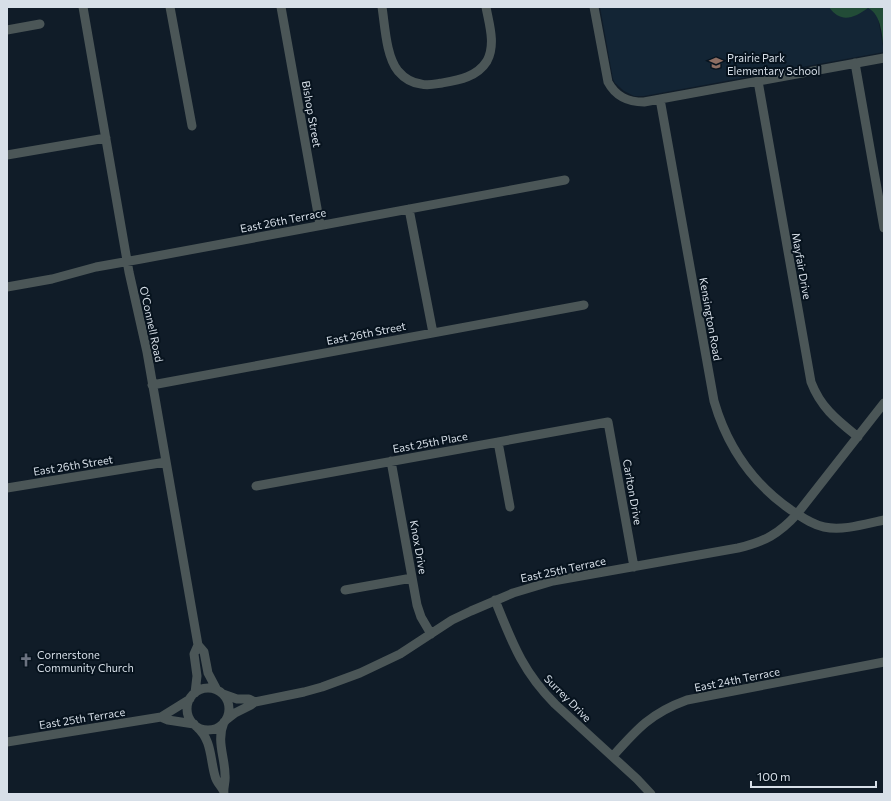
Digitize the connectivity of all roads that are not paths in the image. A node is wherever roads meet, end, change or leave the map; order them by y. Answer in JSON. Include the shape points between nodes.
{"nodes":[{"id":1,"x":83,"y":7,"type":"edge"},
{"id":2,"x":170,"y":7,"type":"edge"},
{"id":3,"x":282,"y":7,"type":"edge"},
{"id":4,"x":382,"y":7,"type":"edge"},
{"id":5,"x":486,"y":7,"type":"edge"},
{"id":6,"x":594,"y":7,"type":"edge"},
{"id":7,"x":40,"y":24,"type":"dead end"},
{"id":8,"x":7,"y":30,"type":"edge"},
{"id":9,"x":884,"y":58,"type":"edge"},
{"id":10,"x":855,"y":63,"type":"junction"},
{"id":11,"x":758,"y":81,"type":"junction"},
{"id":12,"x":660,"y":99,"type":"junction"},
{"id":13,"x":192,"y":126,"type":"dead end"},
{"id":14,"x":106,"y":138,"type":"junction"},
{"id":15,"x":7,"y":155,"type":"edge"},
{"id":16,"x":565,"y":180,"type":"dead end"},
{"id":17,"x":410,"y":209,"type":"junction"},
{"id":18,"x":320,"y":225,"type":"junction"},
{"id":19,"x":884,"y":228,"type":"edge"},
{"id":20,"x":127,"y":262,"type":"junction"},
{"id":21,"x":7,"y":287,"type":"edge"},
{"id":22,"x":584,"y":305,"type":"dead end"},
{"id":23,"x":433,"y":333,"type":"junction"},
{"id":24,"x":152,"y":385,"type":"junction"},
{"id":25,"x":884,"y":403,"type":"edge"},
{"id":26,"x":608,"y":422,"type":"joint"},
{"id":27,"x":858,"y":437,"type":"junction"},
{"id":28,"x":498,"y":442,"type":"junction"},
{"id":29,"x":391,"y":461,"type":"junction"},
{"id":30,"x":166,"y":462,"type":"junction"},
{"id":31,"x":256,"y":486,"type":"dead end"},
{"id":32,"x":7,"y":488,"type":"edge"},
{"id":33,"x":510,"y":507,"type":"dead end"},
{"id":34,"x":797,"y":514,"type":"junction"},
{"id":35,"x":884,"y":520,"type":"edge"},
{"id":36,"x":634,"y":566,"type":"junction"},
{"id":37,"x":412,"y":578,"type":"junction"},
{"id":38,"x":345,"y":590,"type":"dead end"},
{"id":39,"x":495,"y":600,"type":"junction"},
{"id":40,"x":431,"y":634,"type":"junction"},
{"id":41,"x":198,"y":645,"type":"junction"},
{"id":42,"x":884,"y":662,"type":"edge"},
{"id":43,"x":220,"y":692,"type":"junction"},
{"id":44,"x":192,"y":696,"type":"junction"},
{"id":45,"x":255,"y":702,"type":"junction"},
{"id":46,"x":161,"y":717,"type":"junction"},
{"id":47,"x":225,"y":721,"type":"junction"},
{"id":48,"x":195,"y":725,"type":"junction"},
{"id":49,"x":7,"y":742,"type":"edge"},
{"id":50,"x":613,"y":756,"type":"junction"},
{"id":51,"x":223,"y":792,"type":"edge"},
{"id":52,"x":651,"y":794,"type":"edge"}],
"edges":[{"from":1,"to":14,"type":"street","name":"O'Connell Road"},
{"from":2,"to":13,"type":"street"},
{"from":3,"to":18,"type":"street","name":"Bishop Street"},
{"from":4,"to":5,"type":"street","via":[[393,64],[405,78],[429,85],[465,78],[481,68],[490,53],[491,44]]},
{"from":6,"to":12,"type":"street","via":[[606,76],[612,89],[622,97],[636,102]]},
{"from":7,"to":8,"type":"street"},
{"from":9,"to":10,"type":"street"},
{"from":10,"to":11,"type":"street"},
{"from":10,"to":19,"type":"street"},
{"from":11,"to":12,"type":"street"},
{"from":11,"to":27,"type":"street","name":"Mayfair Drive","via":[[811,382],[822,405]]},
{"from":12,"to":34,"type":"street","name":"Kensington Road","via":[[717,414],[733,448],[750,473],[774,497]]},
{"from":14,"to":15,"type":"street"},
{"from":14,"to":20,"type":"street","name":"O'Connell Road"},
{"from":16,"to":17,"type":"street","name":"East 26th Terrace"},
{"from":17,"to":18,"type":"street","name":"East 26th Terrace"},
{"from":17,"to":23,"type":"street"},
{"from":18,"to":20,"type":"street","name":"East 26th Terrace"},
{"from":20,"to":21,"type":"street","name":"East 26th Terrace"},
{"from":20,"to":24,"type":"street","name":"O'Connell Road"},
{"from":22,"to":23,"type":"street","name":"East 26th Street"},
{"from":23,"to":24,"type":"street","name":"East 26th Street"},
{"from":24,"to":30,"type":"street","name":"O'Connell Road"},
{"from":25,"to":27,"type":"street","name":"East 25th Terrace"},
{"from":26,"to":28,"type":"street","name":"East 25th Place"},
{"from":26,"to":36,"type":"street","name":"Carlton Drive"},
{"from":27,"to":34,"type":"street","name":"East 25th Terrace"},
{"from":28,"to":29,"type":"street","name":"East 25th Place"},
{"from":28,"to":33,"type":"street"},
{"from":29,"to":31,"type":"street","name":"East 25th Place"},
{"from":29,"to":37,"type":"street","name":"Knox Drive"},
{"from":30,"to":32,"type":"street","name":"East 26th Street"},
{"from":30,"to":41,"type":"street","name":"O'Connell Road"},
{"from":34,"to":35,"type":"street","via":[[813,524],[835,528]]},
{"from":34,"to":36,"type":"street","name":"East 25th Terrace","via":[[778,533],[748,546]]},
{"from":36,"to":39,"type":"street","name":"East 25th Terrace","via":[[553,582]]},
{"from":37,"to":38,"type":"street"},
{"from":37,"to":40,"type":"street","name":"Knox Drive","via":[[421,617]]},
{"from":39,"to":40,"type":"street","name":"East 25th Terrace","via":[[464,614]]},
{"from":39,"to":50,"type":"street","name":"Surrey Drive","via":[[513,646],[533,679],[555,704]]},
{"from":40,"to":45,"type":"street","name":"East 25th Terrace","via":[[392,658],[341,681]]},
{"from":41,"to":43,"type":"street","name":"O'Connell Road","via":[[204,652],[208,673]]},
{"from":41,"to":44,"type":"street","name":"O'Connell Road","via":[[194,654],[197,676]]},
{"from":42,"to":50,"type":"street","name":"East 24th Terrace","via":[[686,700],[646,721]]},
{"from":43,"to":44,"type":"street","via":[[206,688]]},
{"from":43,"to":45,"type":"street","name":"East 25th Terrace"},
{"from":43,"to":47,"type":"street","via":[[229,705]]},
{"from":44,"to":46,"type":"street","name":"East 25th Terrace"},
{"from":44,"to":48,"type":"street","via":[[188,712]]},
{"from":45,"to":47,"type":"street","name":"East 25th Terrace"},
{"from":46,"to":48,"type":"street","name":"East 25th Terrace"},
{"from":46,"to":49,"type":"street","name":"East 25th Terrace"},
{"from":47,"to":48,"type":"street","via":[[212,730]]},
{"from":47,"to":51,"type":"street","via":[[220,744],[226,776]]},
{"from":48,"to":51,"type":"street","via":[[209,746],[215,778]]},
{"from":50,"to":52,"type":"street","name":"Surrey Drive"}]}
